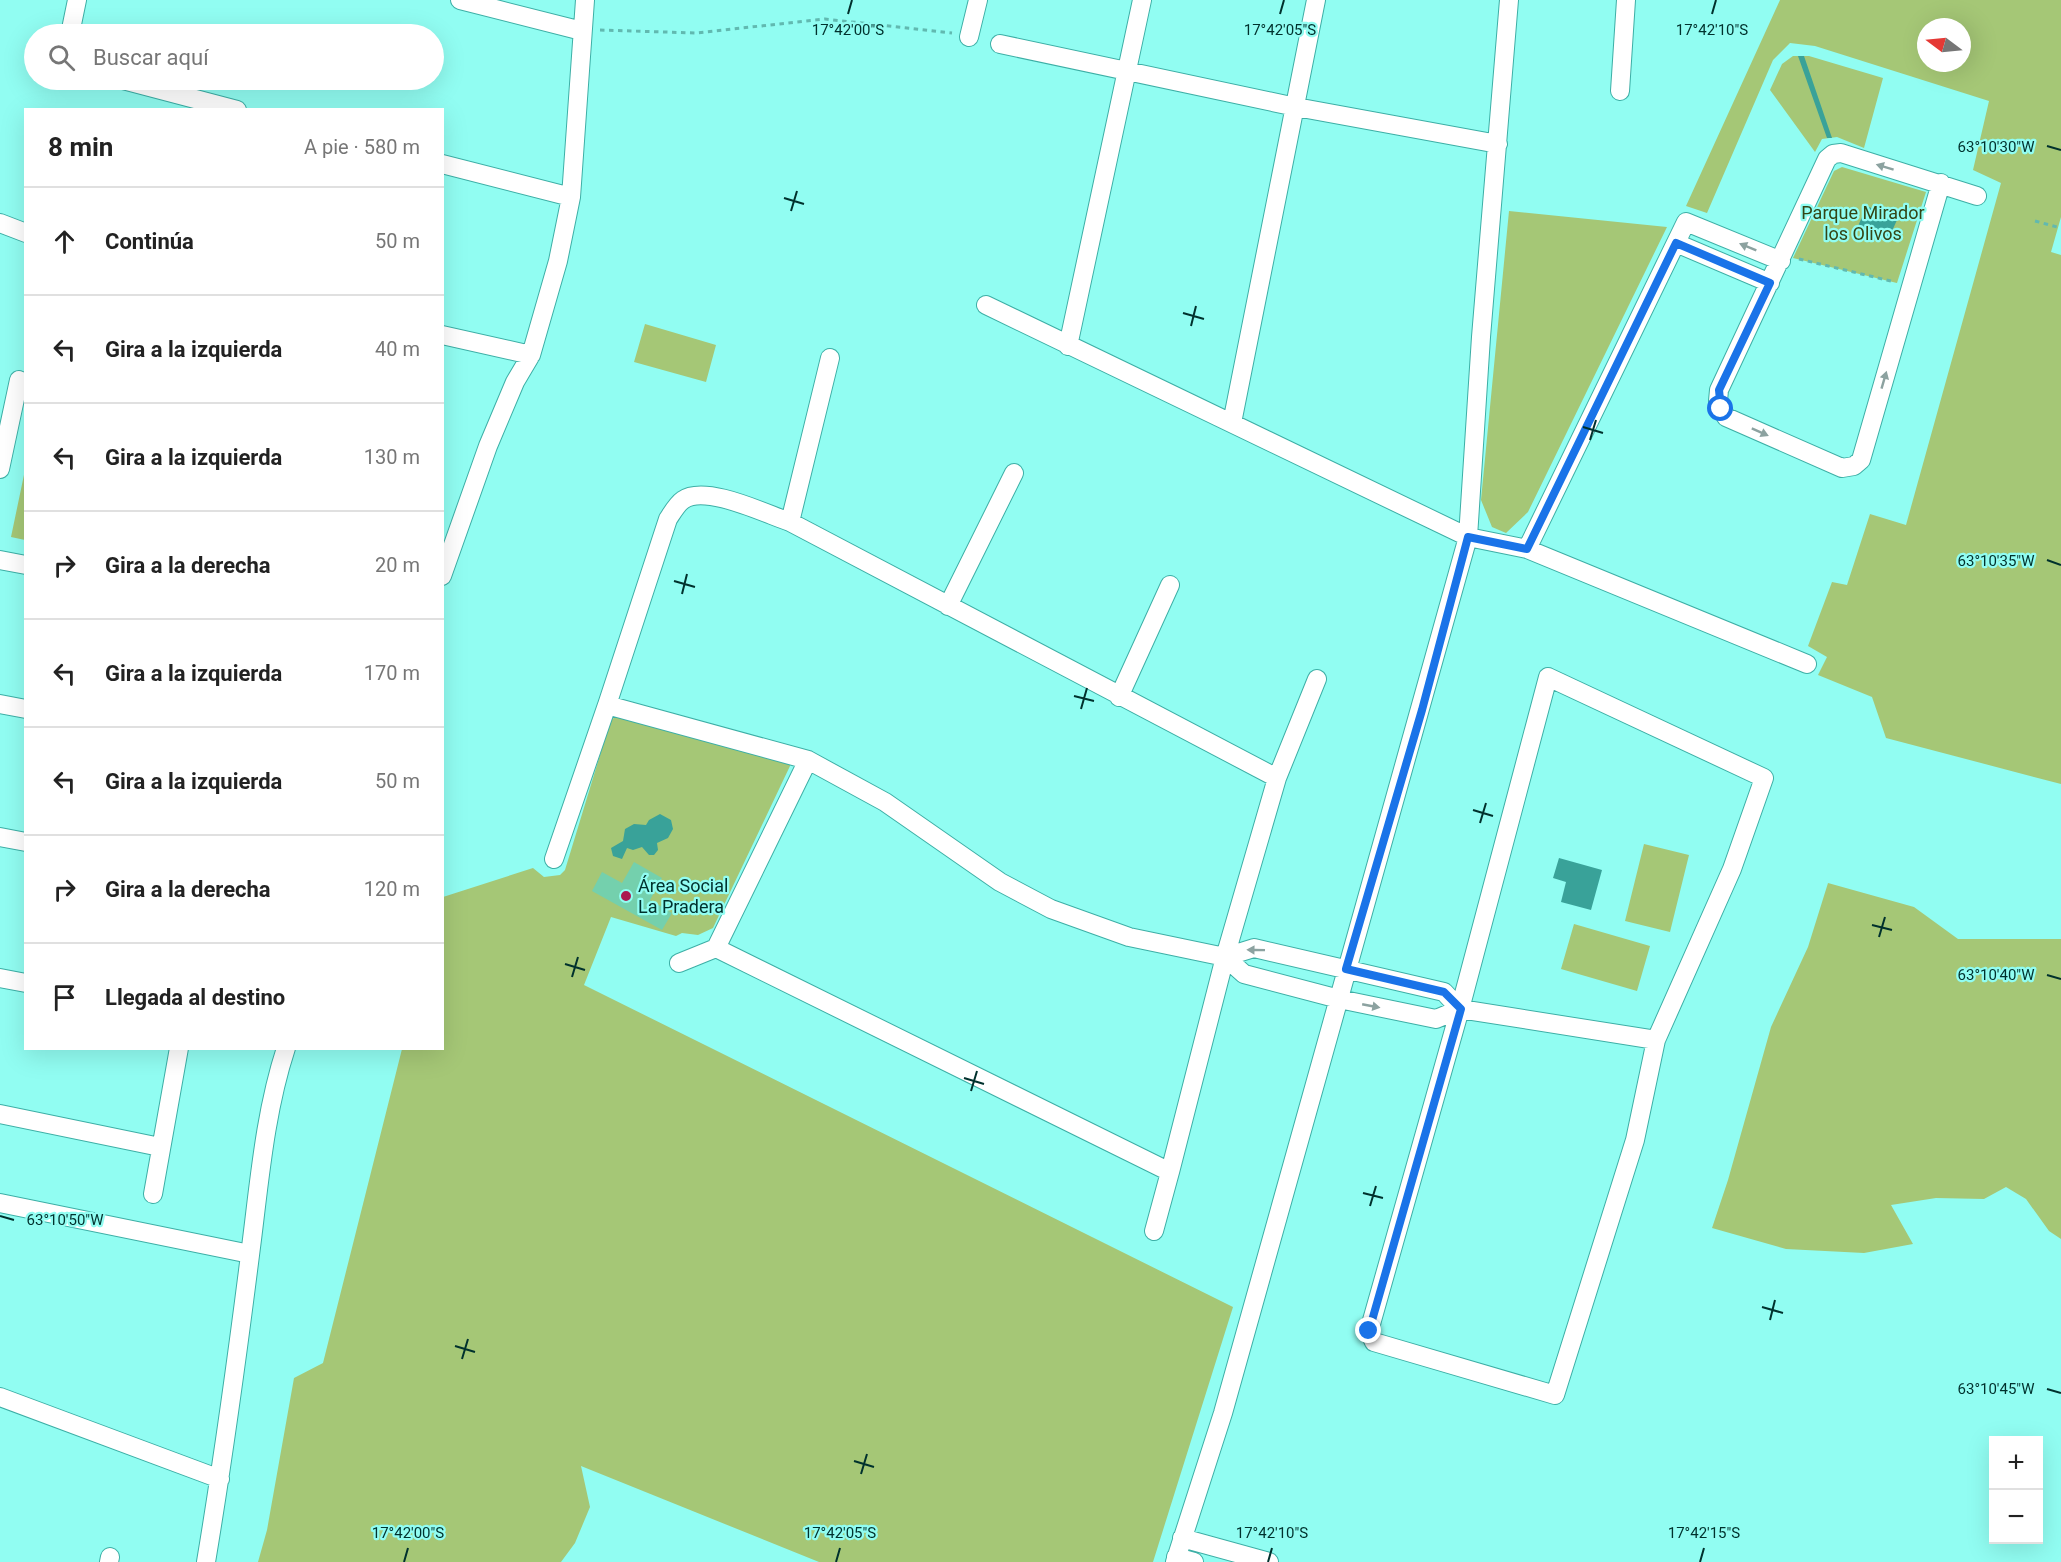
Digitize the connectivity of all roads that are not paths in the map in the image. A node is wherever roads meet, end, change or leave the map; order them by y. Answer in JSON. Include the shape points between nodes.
{"nodes":[{"id":1,"x":77,"y":0,"type":"edge"},
{"id":2,"x":460,"y":0,"type":"edge"},
{"id":3,"x":585,"y":0,"type":"edge"},
{"id":4,"x":978,"y":0,"type":"edge"},
{"id":5,"x":1142,"y":0,"type":"edge"},
{"id":6,"x":1316,"y":0,"type":"edge"},
{"id":7,"x":1509,"y":0,"type":"edge"},
{"id":8,"x":1626,"y":0,"type":"edge"},
{"id":9,"x":72,"y":24,"type":"edge"},
{"id":10,"x":582,"y":30,"type":"junction"},
{"id":11,"x":969,"y":37,"type":"road end"},
{"id":12,"x":1000,"y":44,"type":"dead end"},
{"id":13,"x":1127,"y":70,"type":"junction"},
{"id":14,"x":161,"y":90,"type":"edge"},
{"id":15,"x":1620,"y":91,"type":"dead end"},
{"id":16,"x":1296,"y":107,"type":"junction"},
{"id":17,"x":229,"y":108,"type":"edge"},
{"id":18,"x":1498,"y":144,"type":"junction"},
{"id":19,"x":444,"y":165,"type":"edge"},
{"id":20,"x":1941,"y":183,"type":"junction"},
{"id":21,"x":1977,"y":196,"type":"dead end"},
{"id":22,"x":571,"y":198,"type":"junction"},
{"id":23,"x":0,"y":223,"type":"edge"},
{"id":24,"x":24,"y":232,"type":"edge"},
{"id":25,"x":1676,"y":243,"type":"junction"},
{"id":26,"x":1787,"y":259,"type":"junction"},
{"id":27,"x":1770,"y":283,"type":"junction"},
{"id":28,"x":986,"y":305,"type":"dead end"},
{"id":29,"x":444,"y":335,"type":"edge"},
{"id":30,"x":1068,"y":346,"type":"junction"},
{"id":31,"x":531,"y":355,"type":"junction"},
{"id":32,"x":830,"y":358,"type":"dead end"},
{"id":33,"x":19,"y":380,"type":"dead end"},
{"id":34,"x":1232,"y":423,"type":"junction"},
{"id":35,"x":18,"y":426,"type":"edge"},
{"id":36,"x":0,"y":469,"type":"edge"},
{"id":37,"x":1014,"y":473,"type":"dead end"},
{"id":38,"x":790,"y":522,"type":"junction"},
{"id":39,"x":1468,"y":537,"type":"junction"},
{"id":40,"x":1527,"y":549,"type":"junction"},
{"id":41,"x":0,"y":560,"type":"edge"},
{"id":42,"x":24,"y":565,"type":"edge"},
{"id":43,"x":444,"y":570,"type":"edge"},
{"id":44,"x":1170,"y":585,"type":"dead end"},
{"id":45,"x":948,"y":606,"type":"junction"},
{"id":46,"x":1807,"y":664,"type":"dead end"},
{"id":47,"x":1317,"y":679,"type":"dead end"},
{"id":48,"x":1119,"y":697,"type":"junction"},
{"id":49,"x":0,"y":704,"type":"edge"},
{"id":50,"x":607,"y":705,"type":"junction"},
{"id":51,"x":24,"y":709,"type":"edge"},
{"id":52,"x":807,"y":760,"type":"junction"},
{"id":53,"x":1277,"y":778,"type":"junction"},
{"id":54,"x":0,"y":837,"type":"edge"},
{"id":55,"x":24,"y":842,"type":"edge"},
{"id":56,"x":554,"y":859,"type":"dead end"},
{"id":57,"x":716,"y":948,"type":"junction"},
{"id":58,"x":1225,"y":957,"type":"junction"},
{"id":59,"x":679,"y":963,"type":"dead end"},
{"id":60,"x":1346,"y":969,"type":"junction"},
{"id":61,"x":0,"y":978,"type":"edge"},
{"id":62,"x":24,"y":983,"type":"edge"},
{"id":63,"x":1339,"y":999,"type":"junction"},
{"id":64,"x":1461,"y":1009,"type":"junction"},
{"id":65,"x":1656,"y":1040,"type":"junction"},
{"id":66,"x":179,"y":1050,"type":"edge"},
{"id":67,"x":285,"y":1050,"type":"edge"},
{"id":68,"x":0,"y":1114,"type":"edge"},
{"id":69,"x":160,"y":1147,"type":"junction"},
{"id":70,"x":1170,"y":1172,"type":"junction"},
{"id":71,"x":153,"y":1194,"type":"dead end"},
{"id":72,"x":0,"y":1203,"type":"edge"},
{"id":73,"x":1154,"y":1231,"type":"dead end"},
{"id":74,"x":250,"y":1254,"type":"junction"},
{"id":75,"x":0,"y":1397,"type":"edge"},
{"id":76,"x":220,"y":1479,"type":"junction"},
{"id":77,"x":1182,"y":1538,"type":"junction"},
{"id":78,"x":1182,"y":1560,"type":"edge"},
{"id":79,"x":206,"y":1562,"type":"edge"},
{"id":80,"x":1269,"y":1562,"type":"edge"}],
"edges":[{"from":1,"to":9,"type":"street"},
{"from":2,"to":10,"type":"street"},
{"from":3,"to":10,"type":"street"},
{"from":4,"to":11,"type":"street"},
{"from":5,"to":13,"type":"street"},
{"from":6,"to":16,"type":"street"},
{"from":7,"to":18,"type":"street"},
{"from":8,"to":15,"type":"street"},
{"from":10,"to":22,"type":"street"},
{"from":12,"to":13,"type":"street"},
{"from":13,"to":16,"type":"street"},
{"from":13,"to":30,"type":"street"},
{"from":14,"to":17,"type":"street"},
{"from":16,"to":18,"type":"street"},
{"from":16,"to":34,"type":"street"},
{"from":18,"to":39,"type":"street"},
{"from":19,"to":22,"type":"street"},
{"from":20,"to":21,"type":"street"},
{"from":20,"to":26,"type":"street","one_way":true,"via":[[1841,153],[1833,154],[1827,159]]},
{"from":27,"to":20,"type":"street","one_way":true,"via":[[1719,390],[1721,409],[1726,417],[1842,468],[1854,466],[1861,460]]},
{"from":22,"to":31,"type":"street"},
{"from":23,"to":24,"type":"street"},
{"from":26,"to":25,"type":"street","one_way":true,"via":[[1686,222]]},
{"from":25,"to":27,"type":"street"},
{"from":25,"to":40,"type":"street"},
{"from":26,"to":27,"type":"street"},
{"from":28,"to":30,"type":"street"},
{"from":29,"to":31,"type":"street"},
{"from":30,"to":34,"type":"street"},
{"from":31,"to":43,"type":"street","via":[[488,446]]},
{"from":32,"to":38,"type":"street"},
{"from":33,"to":35,"type":"street"},
{"from":34,"to":39,"type":"street"},
{"from":35,"to":36,"type":"street"},
{"from":37,"to":45,"type":"street"},
{"from":38,"to":45,"type":"street"},
{"from":38,"to":50,"type":"street","via":[[713,496],[696,495],[682,500],[668,519]]},
{"from":39,"to":40,"type":"street"},
{"from":39,"to":60,"type":"street"},
{"from":40,"to":46,"type":"street"},
{"from":41,"to":42,"type":"street"},
{"from":44,"to":48,"type":"street"},
{"from":45,"to":48,"type":"street"},
{"from":47,"to":53,"type":"street"},
{"from":48,"to":53,"type":"street"},
{"from":49,"to":51,"type":"street"},
{"from":50,"to":52,"type":"street"},
{"from":50,"to":56,"type":"street"},
{"from":52,"to":57,"type":"street"},
{"from":52,"to":58,"type":"street","via":[[885,802],[1000,882],[1051,909],[1129,937]]},
{"from":53,"to":58,"type":"street"},
{"from":54,"to":55,"type":"street"},
{"from":57,"to":59,"type":"street"},
{"from":57,"to":70,"type":"street"},
{"from":60,"to":58,"type":"street","one_way":true,"via":[[1254,948]]},
{"from":58,"to":63,"type":"street","via":[[1244,974]]},
{"from":58,"to":70,"type":"street"},
{"from":60,"to":63,"type":"street"},
{"from":60,"to":64,"type":"street","via":[[1444,992]]},
{"from":61,"to":62,"type":"street"},
{"from":63,"to":64,"type":"street","one_way":true,"via":[[1436,1019]]},
{"from":63,"to":77,"type":"street","via":[[1223,1413]]},
{"from":64,"to":65,"type":"street"},
{"from":64,"to":65,"type":"street","via":[[1548,677],[1764,778],[1732,869]]},
{"from":64,"to":65,"type":"street","via":[[1370,1337],[1374,1342],[1555,1395],[1635,1140]]},
{"from":66,"to":69,"type":"street"},
{"from":67,"to":74,"type":"street","via":[[271,1107]]},
{"from":68,"to":69,"type":"street"},
{"from":69,"to":71,"type":"street"},
{"from":70,"to":73,"type":"street"},
{"from":72,"to":74,"type":"street"},
{"from":74,"to":76,"type":"street"},
{"from":75,"to":76,"type":"street"},
{"from":76,"to":79,"type":"street"},
{"from":77,"to":78,"type":"street"},
{"from":77,"to":80,"type":"street"}]}
